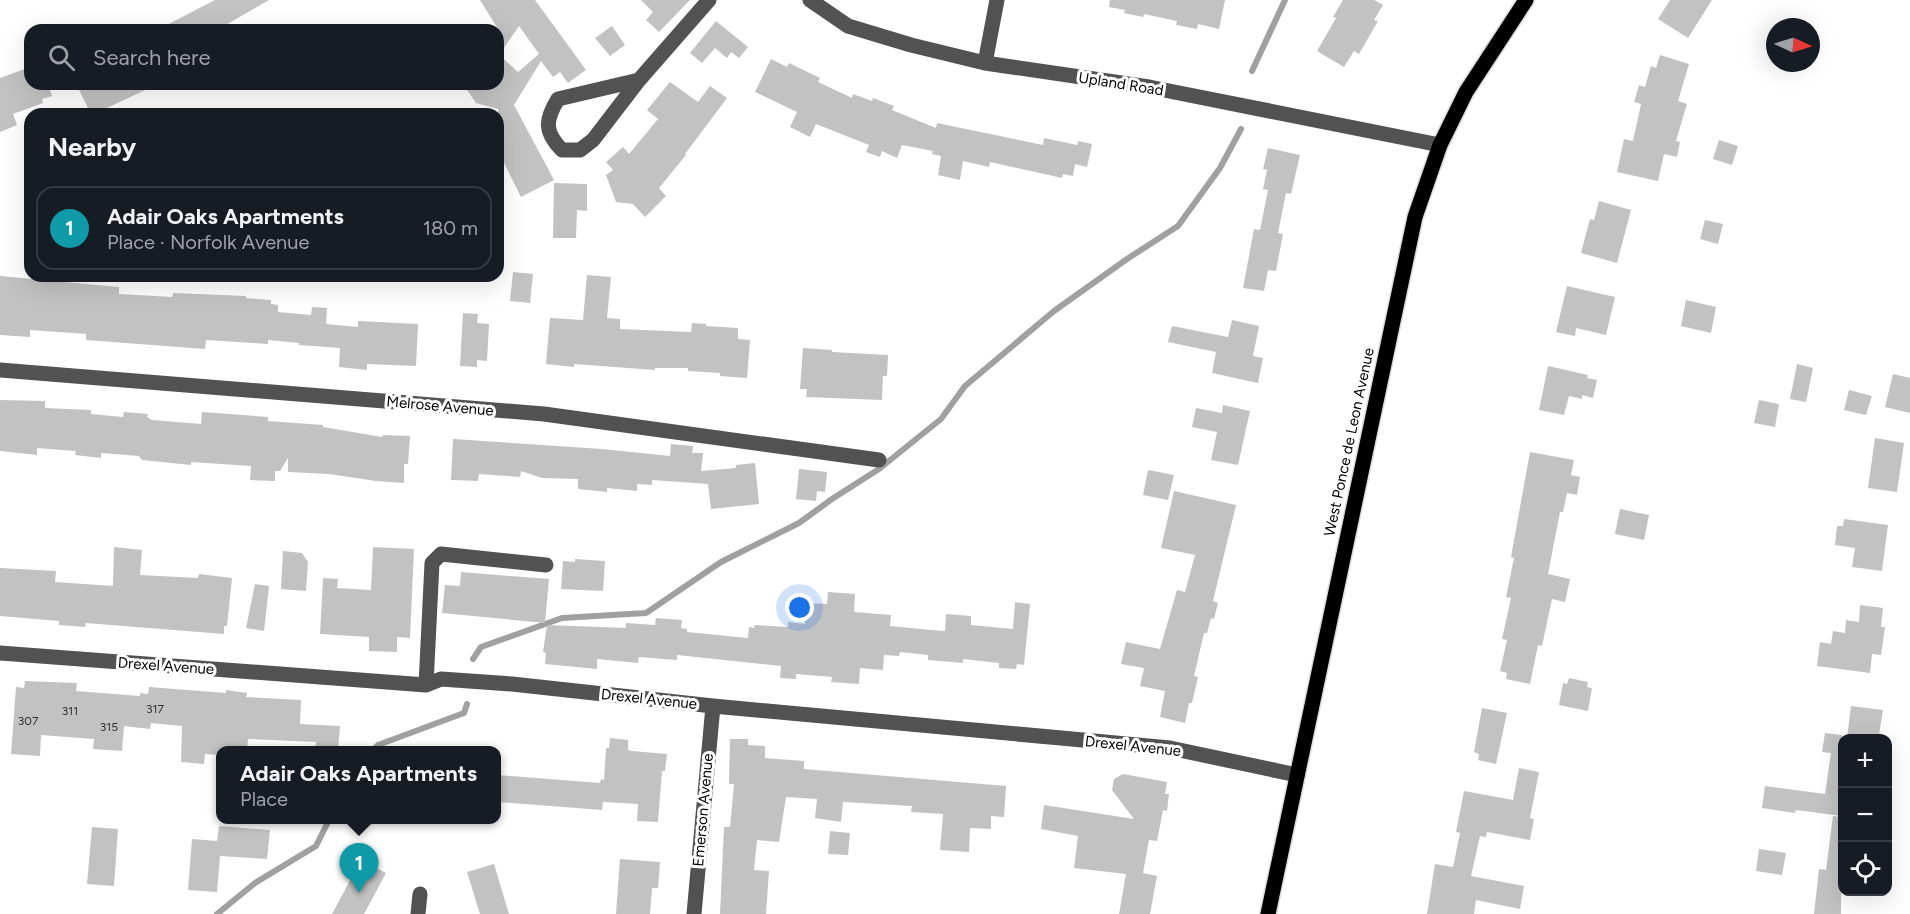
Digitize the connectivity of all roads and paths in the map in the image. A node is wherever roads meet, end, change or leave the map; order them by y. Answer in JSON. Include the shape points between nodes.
{"nodes":[{"id":1,"x":709,"y":0,"type":"edge"},
{"id":2,"x":810,"y":0,"type":"edge"},
{"id":3,"x":997,"y":0,"type":"edge"},
{"id":4,"x":1526,"y":0,"type":"edge"},
{"id":5,"x":985,"y":63,"type":"junction"},
{"id":6,"x":639,"y":80,"type":"junction"},
{"id":7,"x":1440,"y":145,"type":"junction"},
{"id":8,"x":0,"y":370,"type":"edge"},
{"id":9,"x":879,"y":460,"type":"dead end"},
{"id":10,"x":546,"y":565,"type":"dead end"},
{"id":11,"x":0,"y":653,"type":"edge"},
{"id":12,"x":426,"y":685,"type":"junction"},
{"id":13,"x":713,"y":706,"type":"junction"},
{"id":14,"x":1297,"y":775,"type":"junction"},
{"id":15,"x":420,"y":894,"type":"dead end"},
{"id":16,"x":418,"y":914,"type":"edge"},
{"id":17,"x":694,"y":914,"type":"edge"},
{"id":18,"x":1268,"y":914,"type":"edge"}],
"edges":[{"from":1,"to":6,"type":"street"},
{"from":2,"to":5,"type":"street","name":"Upland Road","via":[[848,26]]},
{"from":3,"to":5,"type":"street"},
{"from":4,"to":7,"type":"main road","name":"West Ponce de Leon Avenue","via":[[1471,83]]},
{"from":5,"to":7,"type":"street","name":"Upland Road","via":[[1149,87]]},
{"from":6,"to":6,"type":"street","via":[[593,140],[580,150],[562,150],[555,142],[547,127],[550,111],[558,99]]},
{"from":7,"to":14,"type":"main road","name":"West Ponce de Leon Avenue","via":[[1415,217]]},
{"from":8,"to":9,"type":"street","name":"Melrose Avenue","via":[[544,414]]},
{"from":10,"to":12,"type":"street","via":[[441,554],[432,562]]},
{"from":11,"to":12,"type":"street","name":"Drexel Avenue"},
{"from":12,"to":13,"type":"street","name":"Drexel Avenue","via":[[441,679],[512,684]]},
{"from":13,"to":14,"type":"street","name":"Drexel Avenue","via":[[1170,748]]},
{"from":13,"to":17,"type":"street","name":"Emerson Avenue"},
{"from":14,"to":18,"type":"main road","name":"West Ponce de Leon Avenue"},
{"from":15,"to":16,"type":"street"}]}
